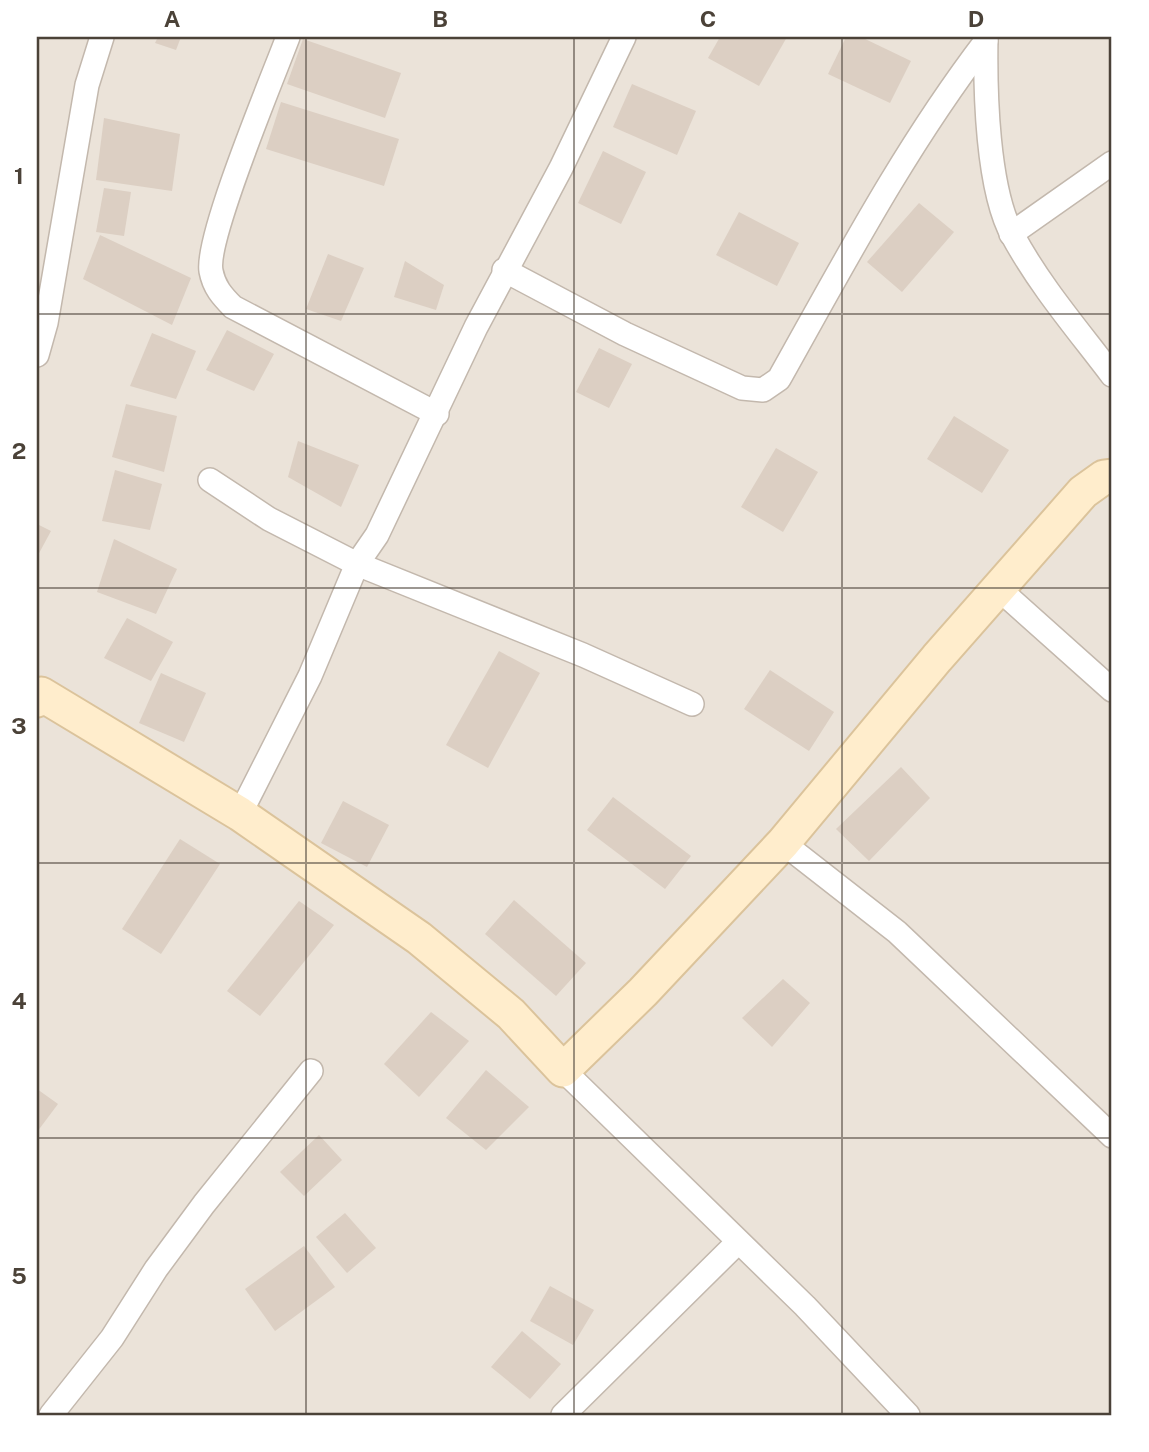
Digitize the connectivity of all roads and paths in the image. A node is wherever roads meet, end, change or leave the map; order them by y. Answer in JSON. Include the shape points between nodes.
{"nodes":[{"id":1,"x":102,"y":37,"type":"edge"},
{"id":2,"x":288,"y":37,"type":"edge"},
{"id":3,"x":624,"y":37,"type":"edge"},
{"id":4,"x":986,"y":39,"type":"edge"},
{"id":5,"x":1112,"y":163,"type":"edge"},
{"id":6,"x":1012,"y":234,"type":"junction"},
{"id":7,"x":504,"y":270,"type":"junction"},
{"id":8,"x":37,"y":355,"type":"edge"},
{"id":9,"x":1112,"y":375,"type":"edge"},
{"id":10,"x":437,"y":414,"type":"junction"},
{"id":11,"x":1112,"y":476,"type":"edge"},
{"id":12,"x":210,"y":480,"type":"dead end"},
{"id":13,"x":357,"y":565,"type":"junction"},
{"id":14,"x":999,"y":590,"type":"junction"},
{"id":15,"x":1112,"y":690,"type":"edge"},
{"id":16,"x":38,"y":695,"type":"edge"},
{"id":17,"x":692,"y":704,"type":"dead end"},
{"id":18,"x":240,"y":814,"type":"junction"},
{"id":19,"x":783,"y":843,"type":"junction"},
{"id":20,"x":563,"y":1070,"type":"junction"},
{"id":21,"x":311,"y":1071,"type":"dead end"},
{"id":22,"x":1112,"y":1136,"type":"edge"},
{"id":23,"x":738,"y":1242,"type":"junction"},
{"id":24,"x":51,"y":1415,"type":"edge"},
{"id":25,"x":563,"y":1415,"type":"edge"},
{"id":26,"x":908,"y":1415,"type":"edge"}],
"edges":[{"from":1,"to":8,"type":"street","via":[[87,85]]},
{"from":2,"to":10,"type":"street","via":[[220,221],[211,268],[218,292],[233,307]]},
{"from":3,"to":7,"type":"street","via":[[561,169]]},
{"from":4,"to":6,"type":"street","via":[[987,101],[998,196]]},
{"from":4,"to":7,"type":"street","via":[[904,157],[779,379],[763,390],[741,388]]},
{"from":5,"to":6,"type":"street"},
{"from":6,"to":9,"type":"street","via":[[1047,291]]},
{"from":7,"to":10,"type":"street"},
{"from":10,"to":13,"type":"street","via":[[377,535]]},
{"from":11,"to":14,"type":"street","via":[[1083,492]]},
{"from":12,"to":13,"type":"street","via":[[269,519]]},
{"from":13,"to":17,"type":"street"},
{"from":13,"to":18,"type":"street","via":[[310,676]]},
{"from":14,"to":15,"type":"street"},
{"from":14,"to":19,"type":"street"},
{"from":16,"to":18,"type":"street"},
{"from":18,"to":20,"type":"street","via":[[419,938],[511,1014]]},
{"from":19,"to":20,"type":"street"},
{"from":19,"to":22,"type":"street","via":[[897,932]]},
{"from":20,"to":23,"type":"street"},
{"from":21,"to":24,"type":"street","via":[[204,1204]]},
{"from":23,"to":25,"type":"street"},
{"from":23,"to":26,"type":"street"}]}
